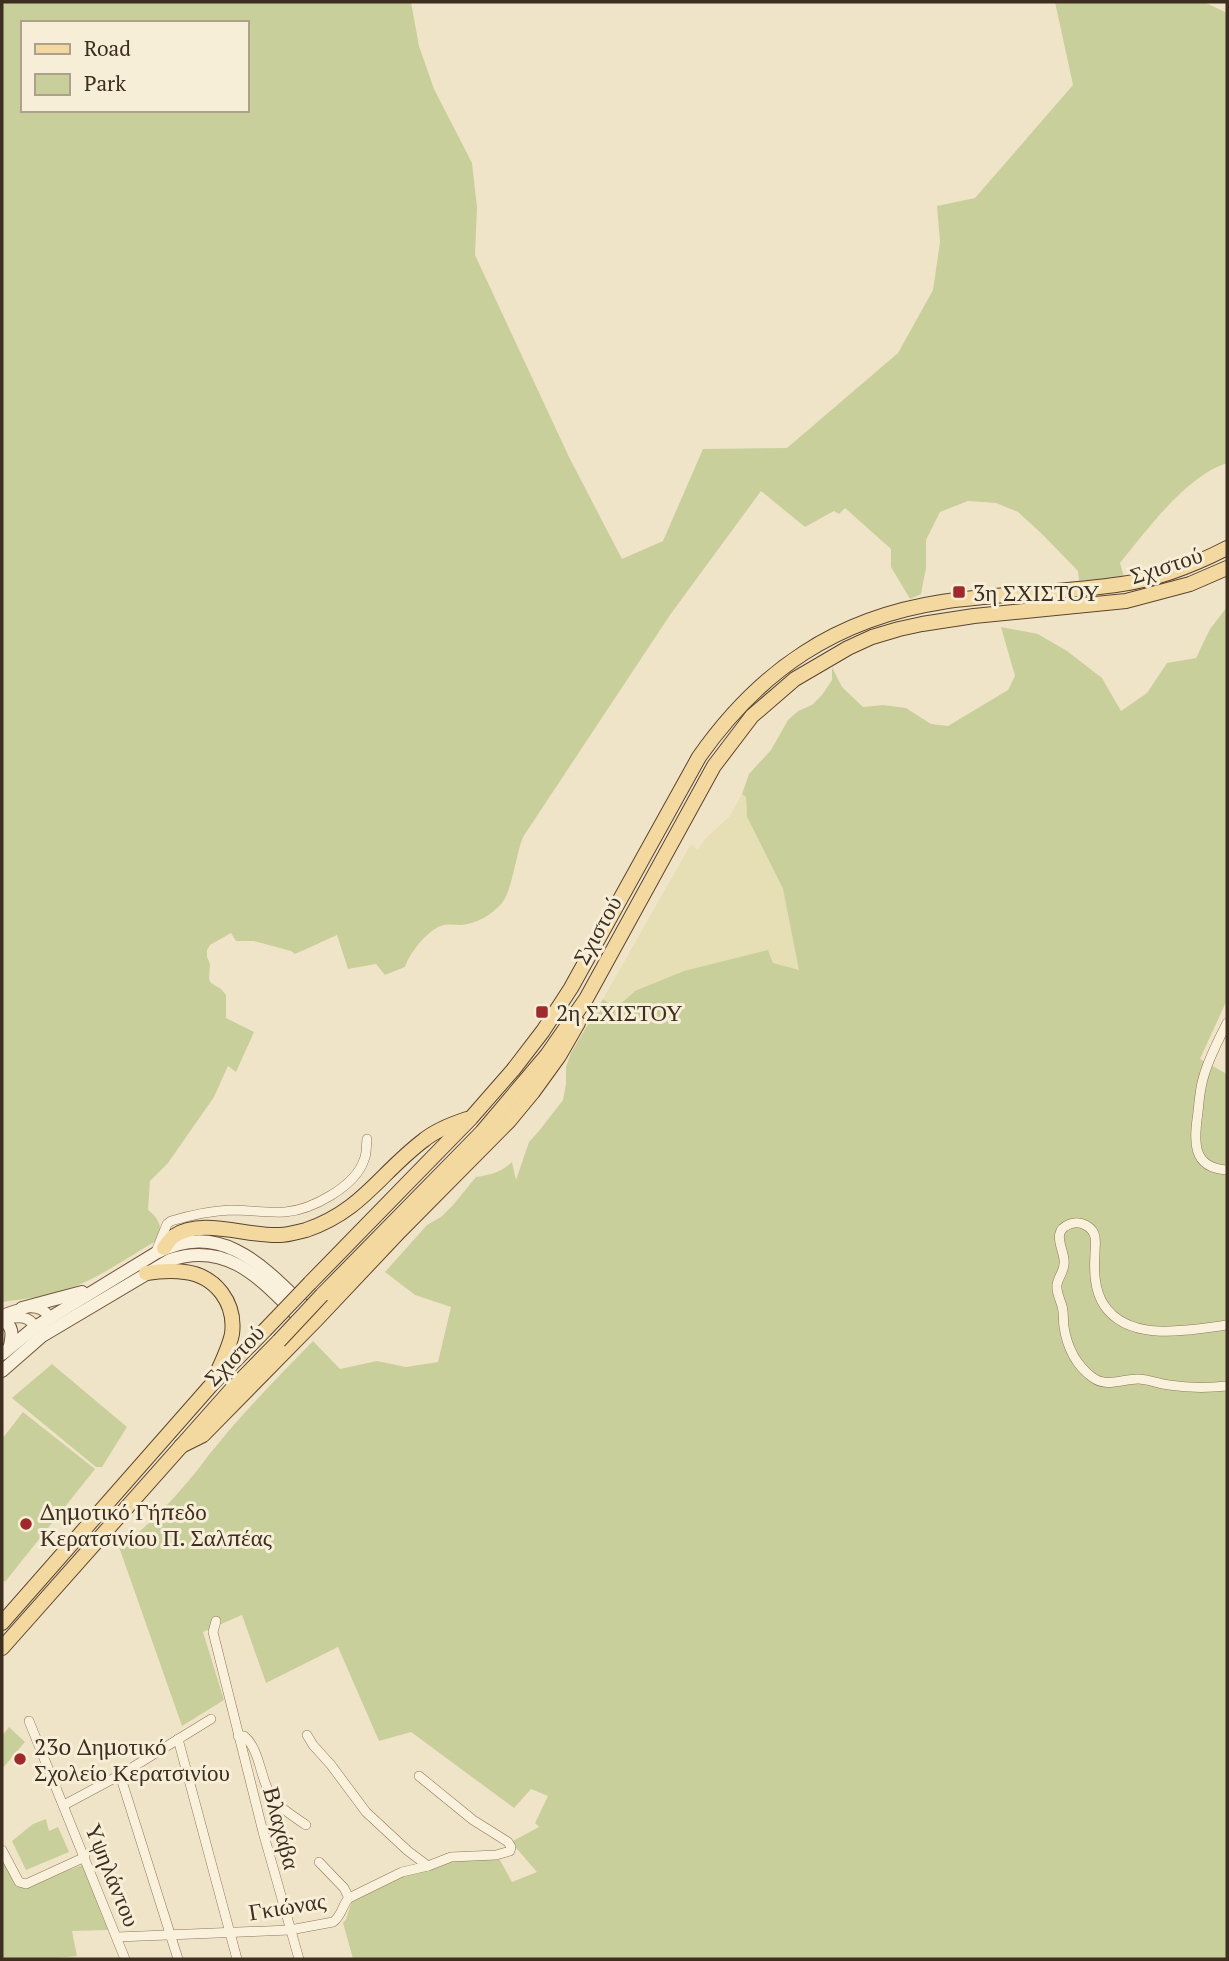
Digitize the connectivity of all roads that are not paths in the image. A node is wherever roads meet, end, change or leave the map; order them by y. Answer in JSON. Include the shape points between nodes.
{"nodes":[{"id":1,"x":1227,"y":548,"type":"edge"},
{"id":2,"x":1227,"y":568,"type":"edge"},
{"id":3,"x":586,"y":999,"type":"junction"},
{"id":4,"x":1227,"y":1023,"type":"edge"},
{"id":5,"x":471,"y":1118,"type":"junction"},
{"id":6,"x":367,"y":1139,"type":"dead end"},
{"id":7,"x":1227,"y":1170,"type":"edge"},
{"id":8,"x":160,"y":1251,"type":"junction"},
{"id":9,"x":146,"y":1273,"type":"junction"},
{"id":10,"x":102,"y":1286,"type":"junction"},
{"id":11,"x":22,"y":1308,"type":"junction"},
{"id":12,"x":2,"y":1318,"type":"edge"},
{"id":13,"x":49,"y":1318,"type":"junction"},
{"id":14,"x":313,"y":1323,"type":"junction"},
{"id":15,"x":1227,"y":1325,"type":"edge"},
{"id":16,"x":35,"y":1327,"type":"junction"},
{"id":17,"x":6,"y":1350,"type":"edge"},
{"id":18,"x":2,"y":1371,"type":"edge"},
{"id":19,"x":213,"y":1383,"type":"junction"},
{"id":20,"x":1227,"y":1386,"type":"edge"},
{"id":21,"x":181,"y":1446,"type":"junction"},
{"id":22,"x":216,"y":1621,"type":"dead end"},
{"id":23,"x":2,"y":1623,"type":"edge"},
{"id":24,"x":2,"y":1648,"type":"edge"},
{"id":25,"x":211,"y":1719,"type":"dead end"},
{"id":26,"x":29,"y":1721,"type":"dead end"},
{"id":27,"x":307,"y":1734,"type":"dead end"},
{"id":28,"x":238,"y":1736,"type":"junction"},
{"id":29,"x":178,"y":1739,"type":"junction"},
{"id":30,"x":120,"y":1775,"type":"junction"},
{"id":31,"x":419,"y":1776,"type":"dead end"},
{"id":32,"x":64,"y":1805,"type":"junction"},
{"id":33,"x":306,"y":1825,"type":"dead end"},
{"id":34,"x":2,"y":1850,"type":"edge"},
{"id":35,"x":85,"y":1857,"type":"junction"},
{"id":36,"x":319,"y":1862,"type":"dead end"},
{"id":37,"x":428,"y":1866,"type":"junction"},
{"id":38,"x":349,"y":1898,"type":"junction"},
{"id":39,"x":290,"y":1930,"type":"junction"},
{"id":40,"x":230,"y":1933,"type":"junction"},
{"id":41,"x":171,"y":1936,"type":"junction"},
{"id":42,"x":117,"y":1937,"type":"junction"},
{"id":43,"x":125,"y":1959,"type":"edge"},
{"id":44,"x":178,"y":1959,"type":"edge"},
{"id":45,"x":237,"y":1959,"type":"edge"},
{"id":46,"x":299,"y":1959,"type":"edge"}],
"edges":[{"from":1,"to":5,"type":"main road","name":"Σχιστού","via":[[1182,569],[1123,584],[973,598],[894,612],[839,633],[785,665],[718,729],[554,1017]]},
{"from":2,"to":3,"type":"main road","name":"Σχιστού","via":[[1190,584],[1126,601],[933,621],[899,629],[848,648],[795,679],[752,716],[713,766]]},
{"from":3,"to":14,"type":"main road","via":[[568,1043],[534,1092]]},
{"from":3,"to":21,"type":"main road","name":"Σχιστού","bridge":true,"via":[[501,1111]]},
{"from":4,"to":7,"type":"street","via":[[1203,1079],[1195,1139],[1208,1166]]},
{"from":5,"to":8,"type":"main road","via":[[424,1140],[357,1203],[317,1226],[279,1235],[194,1229],[174,1236]]},
{"from":5,"to":19,"type":"main road","name":"Σχιστού","bridge":true},
{"from":6,"to":8,"type":"street","via":[[364,1162],[355,1176],[321,1201],[302,1210],[232,1210],[171,1221]]},
{"from":8,"to":10,"type":"main road"},
{"from":8,"to":14,"type":"main road","via":[[197,1241],[234,1249],[254,1260]]},
{"from":9,"to":14,"type":"main road","via":[[182,1256],[222,1257],[254,1275]]},
{"from":9,"to":18,"type":"main road","via":[[42,1336]]},
{"from":9,"to":19,"type":"main road","via":[[197,1275],[223,1293],[231,1311],[232,1333]]},
{"from":10,"to":11,"type":"main road"},
{"from":10,"to":13,"type":"main road"},
{"from":11,"to":12,"type":"street"},
{"from":11,"to":13,"type":"street","via":[[41,1309]]},
{"from":12,"to":16,"type":"street","via":[[26,1317]]},
{"from":12,"to":17,"type":"main road","via":[[12,1331]]},
{"from":13,"to":16,"type":"main road"},
{"from":14,"to":21,"type":"main road","via":[[203,1435]]},
{"from":15,"to":20,"type":"street","via":[[1177,1332],[1133,1328],[1119,1322],[1098,1296],[1093,1231],[1076,1223],[1061,1232],[1058,1243],[1065,1263],[1056,1286],[1065,1329],[1072,1353],[1093,1378],[1104,1384],[1142,1379],[1186,1387]]},
{"from":16,"to":17,"type":"main road"},
{"from":19,"to":23,"type":"main road","name":"Σχιστού"},
{"from":21,"to":24,"type":"main road","name":"Σχιστού"},
{"from":22,"to":28,"type":"street","name":"Βλαχάβα","via":[[213,1632]]},
{"from":25,"to":29,"type":"street"},
{"from":26,"to":32,"type":"street","name":"Υψηλάντου"},
{"from":27,"to":37,"type":"street","via":[[366,1812]]},
{"from":28,"to":33,"type":"street","via":[[251,1743],[270,1795]]},
{"from":28,"to":39,"type":"street","name":"Βλαχάβα"},
{"from":29,"to":30,"type":"street"},
{"from":29,"to":40,"type":"street"},
{"from":30,"to":32,"type":"street"},
{"from":30,"to":41,"type":"street"},
{"from":31,"to":37,"type":"street","name":"Γκιώνας","via":[[511,1847],[496,1855],[451,1857]]},
{"from":32,"to":35,"type":"street","name":"Υψηλάντου"},
{"from":34,"to":35,"type":"street","via":[[19,1882],[26,1884]]},
{"from":35,"to":42,"type":"street","name":"Υψηλάντου"},
{"from":36,"to":38,"type":"street"},
{"from":37,"to":38,"type":"street","name":"Γκιώνας","via":[[402,1872]]},
{"from":38,"to":39,"type":"street","name":"Γκιώνας","via":[[333,1922]]},
{"from":39,"to":40,"type":"street","name":"Γκιώνας"},
{"from":39,"to":46,"type":"street","name":"Βλαχάβα"},
{"from":40,"to":41,"type":"street","name":"Γκιώνας"},
{"from":40,"to":45,"type":"street"},
{"from":41,"to":42,"type":"street","name":"Γκιώνας"},
{"from":41,"to":44,"type":"street"},
{"from":42,"to":43,"type":"street","name":"Υψηλάντου"}]}
